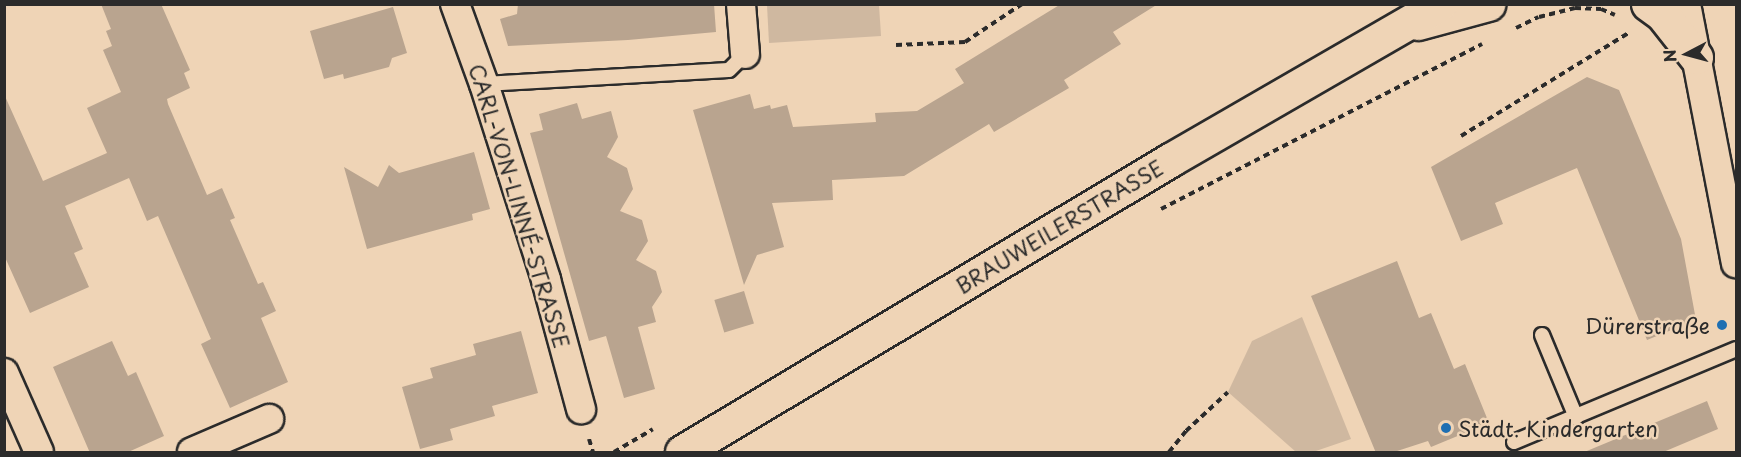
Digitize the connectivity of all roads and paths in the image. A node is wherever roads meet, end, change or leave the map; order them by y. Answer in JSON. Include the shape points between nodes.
{"nodes":[{"id":1,"x":455,"y":4,"type":"edge"},
{"id":2,"x":741,"y":4,"type":"edge"},
{"id":3,"x":1022,"y":4,"type":"edge"},
{"id":4,"x":1440,"y":4,"type":"edge"},
{"id":5,"x":1488,"y":4,"type":"edge"},
{"id":6,"x":1602,"y":4,"type":"edge"},
{"id":7,"x":1686,"y":4,"type":"edge"},
{"id":8,"x":1642,"y":16,"type":"edge"},
{"id":9,"x":1396,"y":29,"type":"junction"},
{"id":10,"x":1510,"y":30,"type":"dead end"},
{"id":11,"x":1491,"y":39,"type":"dead end"},
{"id":12,"x":896,"y":45,"type":"dead end"},
{"id":13,"x":745,"y":54,"type":"joint"},
{"id":14,"x":1696,"y":57,"type":"junction"},
{"id":15,"x":484,"y":84,"type":"junction"},
{"id":16,"x":1461,"y":136,"type":"dead end"},
{"id":17,"x":1153,"y":214,"type":"dead end"},
{"id":18,"x":1737,"y":263,"type":"edge"},
{"id":19,"x":1542,"y":335,"type":"dead end"},
{"id":20,"x":1737,"y":349,"type":"edge"},
{"id":21,"x":4,"y":373,"type":"edge"},
{"id":22,"x":1228,"y":392,"type":"dead end"},
{"id":23,"x":581,"y":409,"type":"dead end"},
{"id":24,"x":1576,"y":417,"type":"junction"},
{"id":25,"x":269,"y":419,"type":"dead end"},
{"id":26,"x":1514,"y":442,"type":"dead end"},
{"id":27,"x":39,"y":453,"type":"edge"},
{"id":28,"x":192,"y":453,"type":"edge"},
{"id":29,"x":682,"y":453,"type":"edge"},
{"id":30,"x":1169,"y":453,"type":"edge"}],
"edges":[{"from":1,"to":15,"type":"street","name":"CARL-VON-LINNÉ-STRASSE"},
{"from":2,"to":13,"type":"street"},
{"from":3,"to":12,"type":"path","via":[[965,42]]},
{"from":4,"to":9,"type":"main road","name":"BRAUWEILERSTRASSE"},
{"from":5,"to":9,"type":"main road"},
{"from":6,"to":10,"type":"path","via":[[1600,9],[1575,8],[1539,17]]},
{"from":7,"to":14,"type":"street"},
{"from":8,"to":14,"type":"main road","via":[[1662,14]]},
{"from":8,"to":16,"type":"path"},
{"from":9,"to":29,"type":"main road","name":"BRAUWEILERSTRASSE"},
{"from":11,"to":17,"type":"path"},
{"from":13,"to":15,"type":"lane","via":[[729,70]]},
{"from":14,"to":18,"type":"street"},
{"from":15,"to":23,"type":"street","name":"CARL-VON-LINNÉ-STRASSE","via":[[546,280]]},
{"from":19,"to":24,"type":"lane"},
{"from":20,"to":24,"type":"lane"},
{"from":21,"to":27,"type":"street"},
{"from":22,"to":30,"type":"path","via":[[1186,431]]},
{"from":24,"to":26,"type":"lane"},
{"from":25,"to":28,"type":"street"}]}
